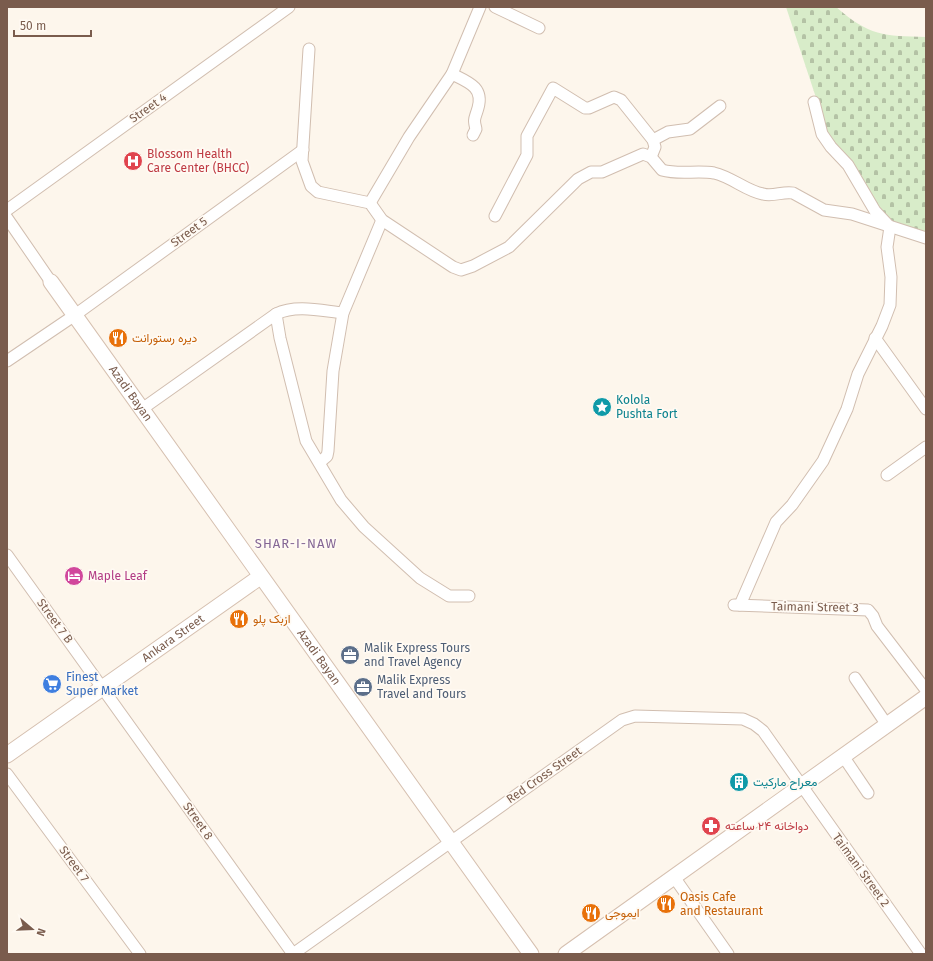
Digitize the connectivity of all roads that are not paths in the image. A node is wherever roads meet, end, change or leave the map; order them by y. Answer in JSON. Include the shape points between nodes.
{"nodes":[{"id":1,"x":289,"y":7,"type":"edge"},
{"id":2,"x":480,"y":7,"type":"edge"},
{"id":3,"x":495,"y":7,"type":"edge"},
{"id":4,"x":539,"y":28,"type":"dead end"},
{"id":5,"x":309,"y":49,"type":"dead end"},
{"id":6,"x":452,"y":74,"type":"junction"},
{"id":7,"x":814,"y":102,"type":"dead end"},
{"id":8,"x":720,"y":106,"type":"dead end"},
{"id":9,"x":473,"y":135,"type":"dead end"},
{"id":10,"x":653,"y":140,"type":"junction"},
{"id":11,"x":303,"y":150,"type":"junction"},
{"id":12,"x":651,"y":157,"type":"junction"},
{"id":13,"x":370,"y":203,"type":"junction"},
{"id":14,"x":7,"y":210,"type":"edge"},
{"id":15,"x":495,"y":216,"type":"dead end"},
{"id":16,"x":7,"y":218,"type":"edge"},
{"id":17,"x":382,"y":220,"type":"junction"},
{"id":18,"x":890,"y":227,"type":"junction"},
{"id":19,"x":926,"y":238,"type":"edge"},
{"id":20,"x":51,"y":282,"type":"joint"},
{"id":21,"x":343,"y":313,"type":"junction"},
{"id":22,"x":276,"y":314,"type":"junction"},
{"id":23,"x":75,"y":315,"type":"junction"},
{"id":24,"x":875,"y":338,"type":"junction"},
{"id":25,"x":7,"y":361,"type":"edge"},
{"id":26,"x":142,"y":409,"type":"junction"},
{"id":27,"x":926,"y":409,"type":"edge"},
{"id":28,"x":926,"y":447,"type":"edge"},
{"id":29,"x":320,"y":462,"type":"junction"},
{"id":30,"x":887,"y":475,"type":"dead end"},
{"id":31,"x":7,"y":555,"type":"edge"},
{"id":32,"x":260,"y":577,"type":"junction"},
{"id":33,"x":469,"y":596,"type":"dead end"},
{"id":34,"x":855,"y":678,"type":"dead end"},
{"id":35,"x":103,"y":687,"type":"junction"},
{"id":36,"x":926,"y":690,"type":"edge"},
{"id":37,"x":926,"y":697,"type":"edge"},
{"id":38,"x":887,"y":725,"type":"junction"},
{"id":39,"x":7,"y":755,"type":"edge"},
{"id":40,"x":843,"y":756,"type":"junction"},
{"id":41,"x":7,"y":774,"type":"edge"},
{"id":42,"x":801,"y":786,"type":"junction"},
{"id":43,"x":868,"y":793,"type":"dead end"},
{"id":44,"x":450,"y":841,"type":"junction"},
{"id":45,"x":674,"y":876,"type":"junction"},
{"id":46,"x":140,"y":954,"type":"edge"},
{"id":47,"x":293,"y":954,"type":"edge"},
{"id":48,"x":531,"y":954,"type":"edge"},
{"id":49,"x":566,"y":954,"type":"edge"},
{"id":50,"x":728,"y":954,"type":"edge"},
{"id":51,"x":920,"y":954,"type":"edge"}],
"edges":[{"from":1,"to":14,"type":"street","name":"Street 4"},
{"from":2,"to":6,"type":"street"},
{"from":3,"to":4,"type":"street"},
{"from":5,"to":11,"type":"street"},
{"from":6,"to":9,"type":"street","via":[[476,88],[479,105],[473,120],[476,129]]},
{"from":6,"to":13,"type":"street","via":[[409,137]]},
{"from":7,"to":18,"type":"street","via":[[822,134],[848,165],[874,211]]},
{"from":8,"to":10,"type":"street","via":[[690,129],[668,132]]},
{"from":10,"to":12,"type":"street","via":[[655,147]]},
{"from":10,"to":15,"type":"street","via":[[621,100],[607,99],[585,108],[553,88],[527,136],[527,155]]},
{"from":11,"to":13,"type":"street","via":[[303,166],[314,190]]},
{"from":11,"to":23,"type":"street","name":"Street 5"},
{"from":12,"to":17,"type":"street","via":[[643,154],[602,172],[585,174],[509,247],[461,270]]},
{"from":12,"to":18,"type":"street","via":[[662,170],[714,173],[758,193],[793,193],[824,210],[852,214]]},
{"from":13,"to":17,"type":"street"},
{"from":16,"to":20,"type":"street"},
{"from":17,"to":21,"type":"street"},
{"from":18,"to":19,"type":"street"},
{"from":18,"to":24,"type":"street","via":[[887,247],[891,277],[890,305]]},
{"from":20,"to":23,"type":"main road","name":"Azadi Bayan"},
{"from":21,"to":22,"type":"street","via":[[296,309]]},
{"from":21,"to":29,"type":"street","via":[[333,371],[328,451],[327,456]]},
{"from":22,"to":26,"type":"street"},
{"from":22,"to":29,"type":"street","via":[[306,442]]},
{"from":23,"to":25,"type":"street","name":"Street 5"},
{"from":23,"to":26,"type":"main road","name":"Azadi Bayan"},
{"from":24,"to":27,"type":"street"},
{"from":24,"to":36,"type":"street","name":"Taimani Street 3","via":[[824,461],[792,505],[776,522],[737,605],[868,610],[877,626]]},
{"from":26,"to":32,"type":"main road","name":"Azadi Bayan"},
{"from":28,"to":30,"type":"street"},
{"from":29,"to":33,"type":"street","via":[[341,500],[364,527],[420,578],[449,596]]},
{"from":31,"to":35,"type":"street","name":"Street 7 B"},
{"from":32,"to":35,"type":"main road","name":"Ankara Street"},
{"from":32,"to":44,"type":"main road","name":"Azadi Bayan"},
{"from":34,"to":38,"type":"street"},
{"from":35,"to":39,"type":"main road","name":"Ankara Street"},
{"from":35,"to":47,"type":"street","name":"Street 8"},
{"from":37,"to":38,"type":"main road"},
{"from":38,"to":40,"type":"main road"},
{"from":40,"to":42,"type":"main road"},
{"from":40,"to":43,"type":"street"},
{"from":41,"to":46,"type":"street","name":"Street 7"},
{"from":42,"to":44,"type":"street","name":"Red Cross Street","via":[[763,731],[743,719],[635,716],[622,720]]},
{"from":42,"to":45,"type":"main road"},
{"from":42,"to":51,"type":"street","name":"Taimani Street 2"},
{"from":44,"to":47,"type":"street","name":"Red Cross Street"},
{"from":44,"to":48,"type":"main road","name":"Azadi Bayan"},
{"from":45,"to":49,"type":"main road"},
{"from":45,"to":50,"type":"street"}]}
